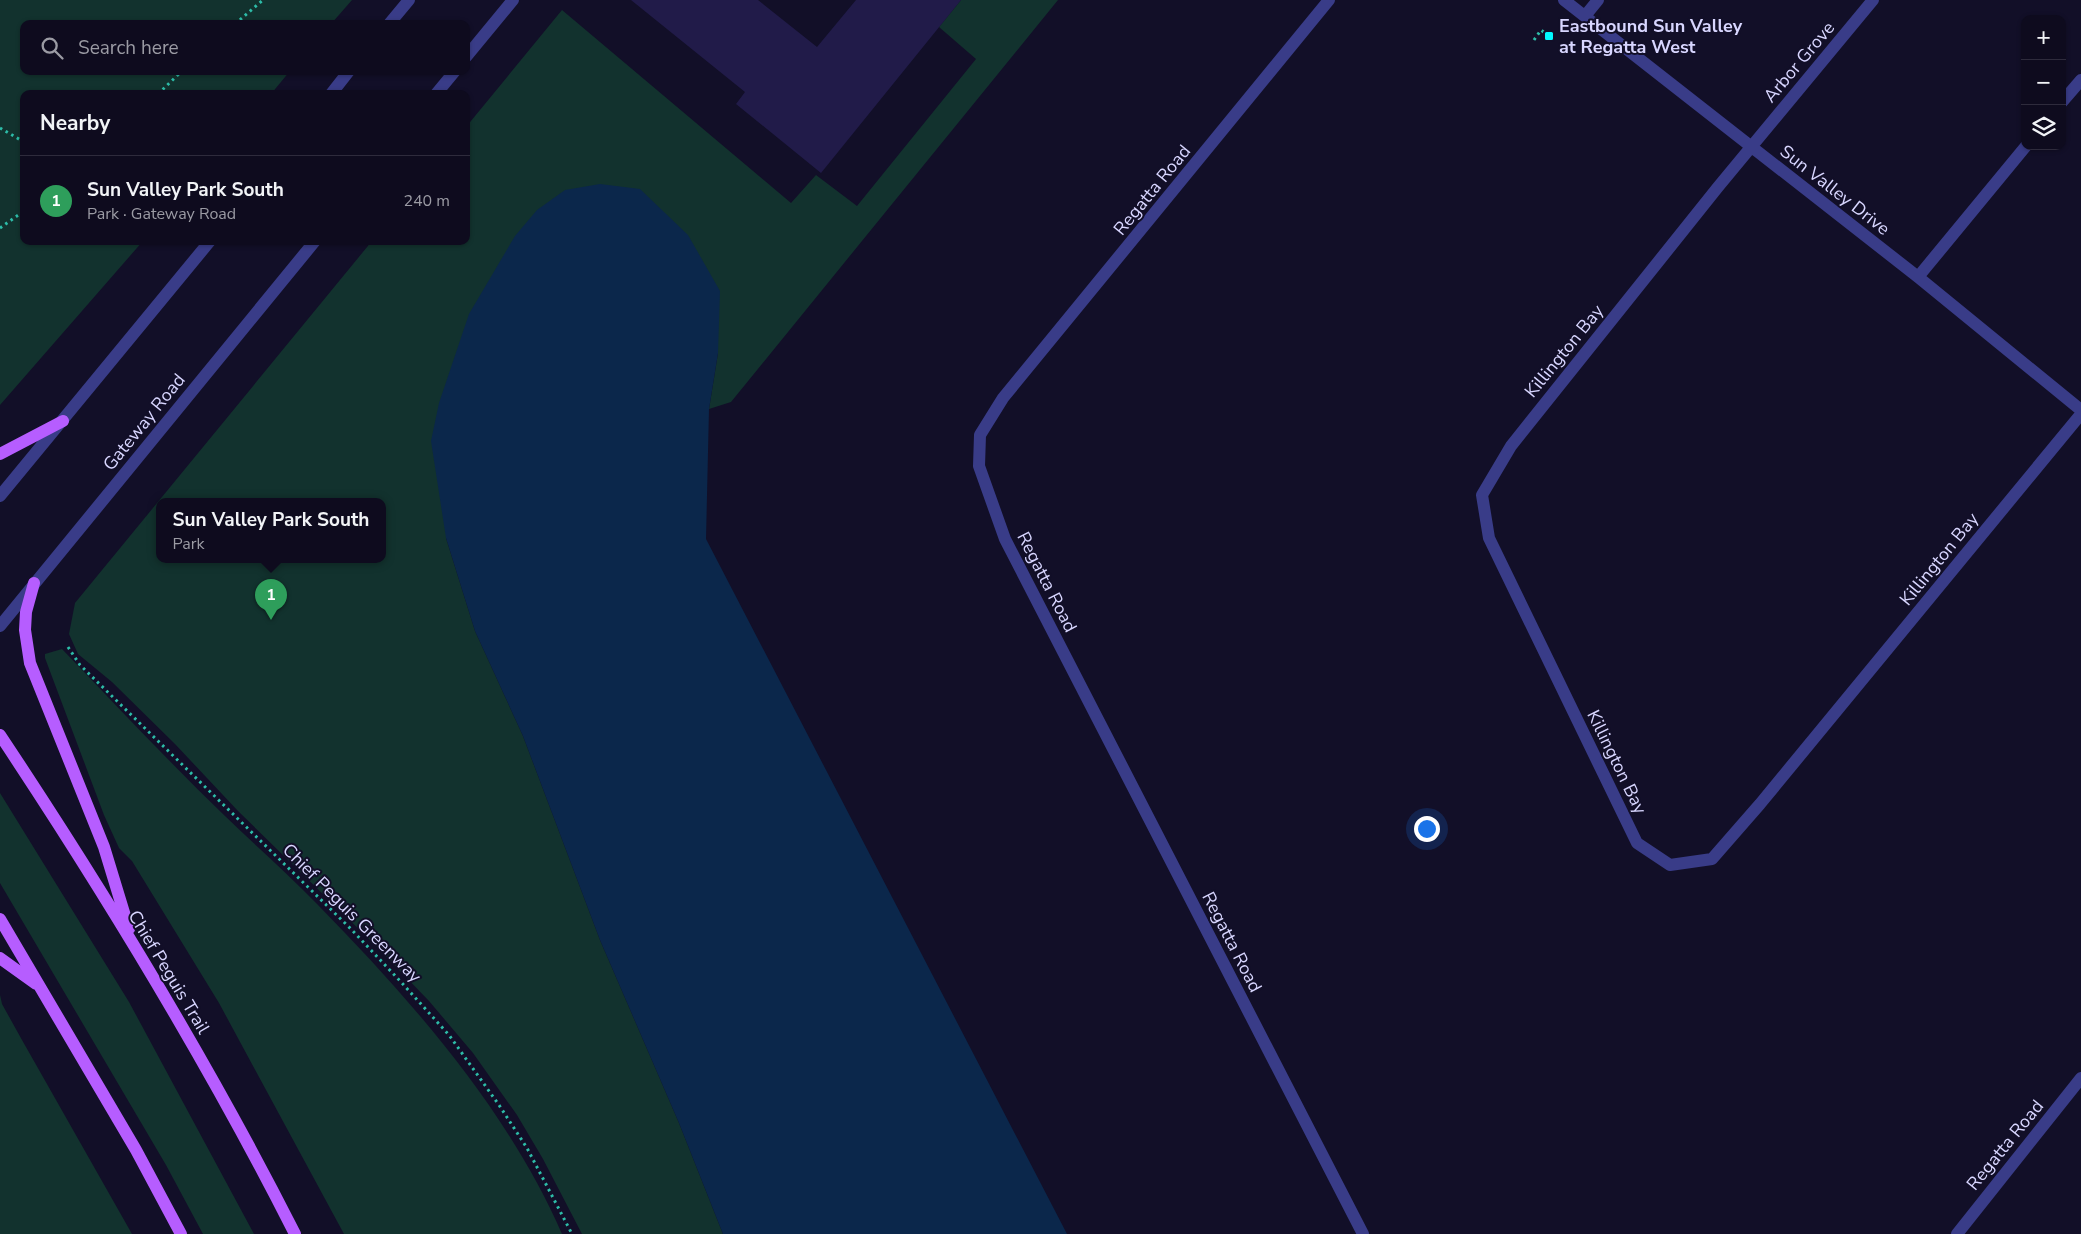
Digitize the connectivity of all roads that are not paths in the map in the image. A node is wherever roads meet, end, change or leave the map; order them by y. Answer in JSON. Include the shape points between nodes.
{"nodes":[{"id":1,"x":409,"y":0,"type":"edge"},
{"id":2,"x":513,"y":0,"type":"edge"},
{"id":3,"x":1329,"y":0,"type":"edge"},
{"id":4,"x":1563,"y":0,"type":"edge"},
{"id":5,"x":1598,"y":0,"type":"edge"},
{"id":6,"x":1873,"y":0,"type":"edge"},
{"id":7,"x":1585,"y":16,"type":"junction"},
{"id":8,"x":392,"y":20,"type":"edge"},
{"id":9,"x":470,"y":52,"type":"edge"},
{"id":10,"x":346,"y":75,"type":"edge"},
{"id":11,"x":452,"y":75,"type":"edge"},
{"id":12,"x":2081,"y":80,"type":"edge"},
{"id":13,"x":334,"y":90,"type":"edge"},
{"id":14,"x":439,"y":90,"type":"edge"},
{"id":15,"x":2066,"y":97,"type":"edge"},
{"id":16,"x":1752,"y":146,"type":"junction"},
{"id":17,"x":2023,"y":150,"type":"edge"},
{"id":18,"x":207,"y":245,"type":"edge"},
{"id":19,"x":312,"y":245,"type":"edge"},
{"id":20,"x":1918,"y":277,"type":"junction"},
{"id":21,"x":2081,"y":412,"type":"edge"},
{"id":22,"x":63,"y":422,"type":"junction"},
{"id":23,"x":0,"y":454,"type":"edge"},
{"id":24,"x":0,"y":496,"type":"edge"},
{"id":25,"x":34,"y":584,"type":"junction"},
{"id":26,"x":0,"y":626,"type":"edge"},
{"id":27,"x":0,"y":735,"type":"edge"},
{"id":28,"x":0,"y":919,"type":"edge"},
{"id":29,"x":134,"y":945,"type":"junction"},
{"id":30,"x":0,"y":958,"type":"edge"},
{"id":31,"x":42,"y":988,"type":"junction"},
{"id":32,"x":2081,"y":1078,"type":"edge"},
{"id":33,"x":181,"y":1234,"type":"edge"},
{"id":34,"x":295,"y":1234,"type":"edge"},
{"id":35,"x":1363,"y":1234,"type":"edge"},
{"id":36,"x":1957,"y":1234,"type":"edge"}],
"edges":[{"from":1,"to":8,"type":"street"},
{"from":2,"to":9,"type":"street"},
{"from":3,"to":35,"type":"street","name":"Regatta Road","via":[[1003,398],[980,435],[979,466],[1005,539]]},
{"from":4,"to":7,"type":"street","name":"Sun Valley Drive"},
{"from":5,"to":7,"type":"street"},
{"from":6,"to":16,"type":"street","name":"Arbor Grove"},
{"from":7,"to":16,"type":"street","name":"Sun Valley Drive"},
{"from":10,"to":13,"type":"street"},
{"from":11,"to":14,"type":"street"},
{"from":12,"to":15,"type":"street"},
{"from":16,"to":20,"type":"street","name":"Sun Valley Drive"},
{"from":16,"to":21,"type":"street","name":"Killington Bay","via":[[1510,446],[1482,494],[1488,538],[1637,843],[1670,865],[1712,859]]},
{"from":17,"to":20,"type":"street"},
{"from":18,"to":22,"type":"street"},
{"from":19,"to":25,"type":"street","name":"Gateway Road"},
{"from":20,"to":21,"type":"street","name":"Sun Valley Drive"},
{"from":22,"to":23,"type":"main road"},
{"from":22,"to":24,"type":"street"},
{"from":25,"to":26,"type":"street","name":"Gateway Road"},
{"from":25,"to":29,"type":"main road","via":[[25,630],[30,663],[104,846]]},
{"from":27,"to":29,"type":"main road","name":"Chief Peguis Trail"},
{"from":28,"to":31,"type":"main road"},
{"from":29,"to":34,"type":"main road","name":"Chief Peguis Trail"},
{"from":30,"to":31,"type":"main road"},
{"from":31,"to":33,"type":"main road"},
{"from":32,"to":36,"type":"street","name":"Regatta Road"}]}
